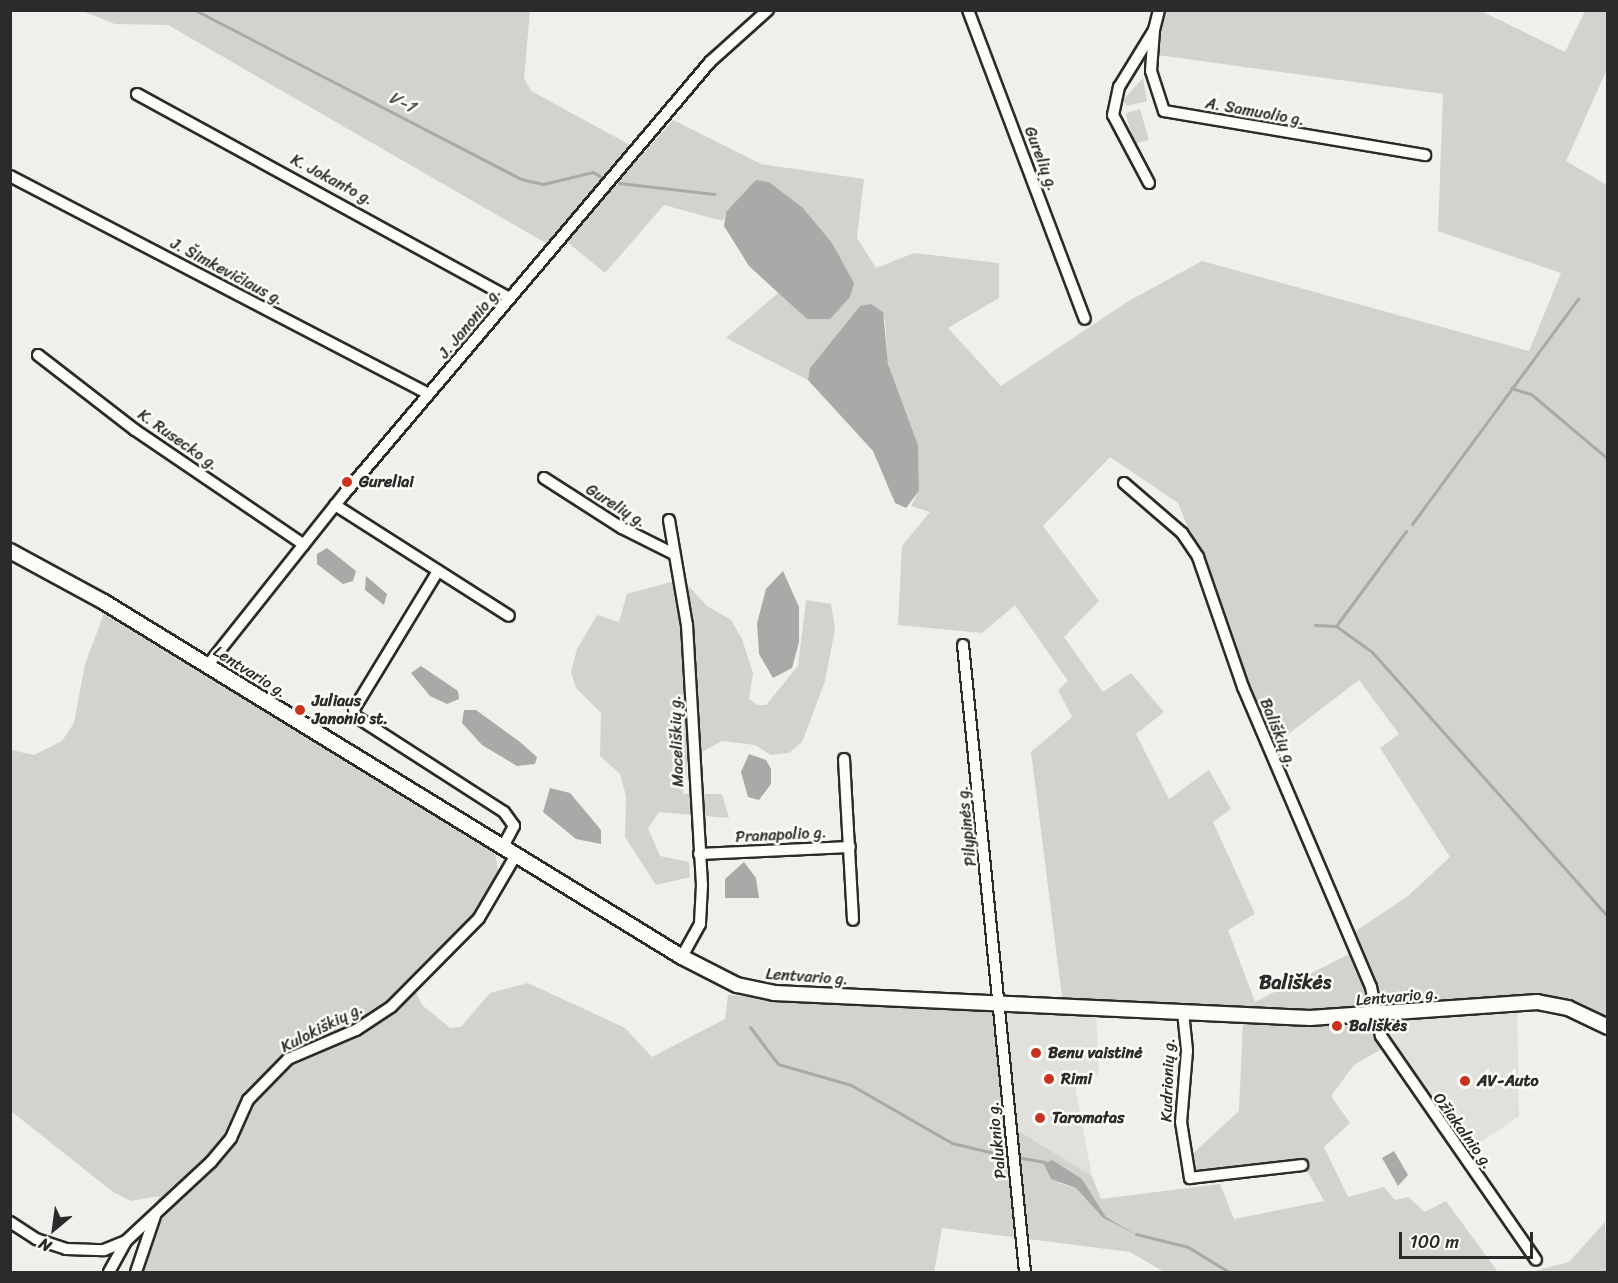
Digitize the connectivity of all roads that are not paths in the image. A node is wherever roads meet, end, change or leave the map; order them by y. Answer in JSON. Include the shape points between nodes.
{"nodes":[{"id":1,"x":768,"y":10,"type":"edge"},
{"id":2,"x":968,"y":10,"type":"edge"},
{"id":3,"x":1159,"y":10,"type":"edge"},
{"id":4,"x":1155,"y":30,"type":"junction"},
{"id":5,"x":137,"y":94,"type":"dead end"},
{"id":6,"x":1425,"y":156,"type":"dead end"},
{"id":7,"x":10,"y":176,"type":"edge"},
{"id":8,"x":1149,"y":183,"type":"dead end"},
{"id":9,"x":510,"y":298,"type":"junction"},
{"id":10,"x":1085,"y":320,"type":"dead end"},
{"id":11,"x":38,"y":355,"type":"dead end"},
{"id":12,"x":429,"y":394,"type":"junction"},
{"id":13,"x":544,"y":478,"type":"dead end"},
{"id":14,"x":1124,"y":483,"type":"dead end"},
{"id":15,"x":335,"y":505,"type":"junction"},
{"id":16,"x":669,"y":520,"type":"dead end"},
{"id":17,"x":304,"y":545,"type":"junction"},
{"id":18,"x":10,"y":551,"type":"edge"},
{"id":19,"x":674,"y":554,"type":"junction"},
{"id":20,"x":438,"y":571,"type":"junction"},
{"id":21,"x":509,"y":616,"type":"dead end"},
{"id":22,"x":963,"y":645,"type":"dead end"},
{"id":23,"x":208,"y":665,"type":"junction"},
{"id":24,"x":844,"y":759,"type":"dead end"},
{"id":25,"x":503,"y":847,"type":"junction"},
{"id":26,"x":850,"y":847,"type":"junction"},
{"id":27,"x":699,"y":854,"type":"junction"},
{"id":28,"x":516,"y":855,"type":"junction"},
{"id":29,"x":853,"y":920,"type":"dead end"},
{"id":30,"x":682,"y":957,"type":"junction"},
{"id":31,"x":999,"y":1004,"type":"junction"},
{"id":32,"x":1184,"y":1012,"type":"junction"},
{"id":33,"x":1374,"y":1015,"type":"junction"},
{"id":34,"x":1608,"y":1027,"type":"edge"},
{"id":35,"x":1302,"y":1165,"type":"dead end"},
{"id":36,"x":156,"y":1212,"type":"junction"},
{"id":37,"x":10,"y":1222,"type":"edge"},
{"id":38,"x":126,"y":1241,"type":"junction"},
{"id":39,"x":1536,"y":1260,"type":"dead end"},
{"id":40,"x":109,"y":1272,"type":"edge"},
{"id":41,"x":136,"y":1272,"type":"edge"},
{"id":42,"x":1025,"y":1272,"type":"edge"}],
"edges":[{"from":1,"to":9,"type":"street","name":"J. Janonio g.","via":[[710,62]]},
{"from":2,"to":10,"type":"street","name":"Gurelių g."},
{"from":3,"to":4,"type":"street"},
{"from":4,"to":6,"type":"street","name":"A. Samuolio g.","via":[[1151,71],[1164,111]]},
{"from":4,"to":8,"type":"street","via":[[1119,87],[1113,116]]},
{"from":5,"to":9,"type":"street","name":"K. Jokanto g."},
{"from":7,"to":12,"type":"street","name":"J. Šimkevičiaus g."},
{"from":9,"to":12,"type":"street","name":"J. Janonio g."},
{"from":11,"to":17,"type":"street","name":"K. Rusecko g.","via":[[135,430]]},
{"from":12,"to":15,"type":"street","name":"J. Janonio g."},
{"from":13,"to":19,"type":"street","name":"Gurelių g.","via":[[622,528]]},
{"from":14,"to":33,"type":"street","name":"Bališkių g.","via":[[1182,533],[1198,557],[1243,687],[1371,987]]},
{"from":15,"to":17,"type":"street","name":"J. Janonio g."},
{"from":15,"to":20,"type":"street"},
{"from":16,"to":19,"type":"street","name":"Maceliškių g."},
{"from":17,"to":23,"type":"street","name":"J. Janonio g."},
{"from":18,"to":23,"type":"main road","name":"Lentvario g."},
{"from":19,"to":27,"type":"street","name":"Maceliškių g.","via":[[687,625]]},
{"from":20,"to":21,"type":"street"},
{"from":20,"to":25,"type":"street","via":[[354,709],[355,716],[504,812],[514,826]]},
{"from":22,"to":31,"type":"street","name":"Pilypinės g."},
{"from":23,"to":25,"type":"main road","name":"Lentvario g."},
{"from":24,"to":26,"type":"street","name":"Pranapolio g."},
{"from":25,"to":28,"type":"main road","name":"Lentvario g."},
{"from":26,"to":27,"type":"street","name":"Pranapolio g."},
{"from":26,"to":29,"type":"street"},
{"from":27,"to":30,"type":"street","name":"Maceliškių g.","via":[[702,912]]},
{"from":28,"to":30,"type":"main road","name":"Lentvario g."},
{"from":28,"to":36,"type":"street","name":"Kulokiškių g.","via":[[478,918],[391,1007],[356,1030],[288,1059],[248,1100],[231,1138],[211,1162]]},
{"from":30,"to":31,"type":"main road","name":"Lentvario g.","via":[[755,990]]},
{"from":31,"to":32,"type":"main road","name":"Lentvario g."},
{"from":31,"to":42,"type":"street","name":"Paluknio g."},
{"from":32,"to":33,"type":"main road","name":"Lentvario g."},
{"from":32,"to":35,"type":"street","name":"Kudrionių g.","via":[[1187,1051],[1181,1122],[1190,1178]]},
{"from":33,"to":34,"type":"main road","name":"Lentvario g.","via":[[1537,1002],[1568,1008]]},
{"from":33,"to":39,"type":"street","name":"Ožiakalnio g.","via":[[1402,1072]]},
{"from":36,"to":38,"type":"street","name":"Kulokiškių g."},
{"from":36,"to":41,"type":"street"},
{"from":37,"to":38,"type":"street","name":"Kulokiškių g.","via":[[36,1239],[66,1249],[104,1250]]},
{"from":38,"to":40,"type":"street"}]}
